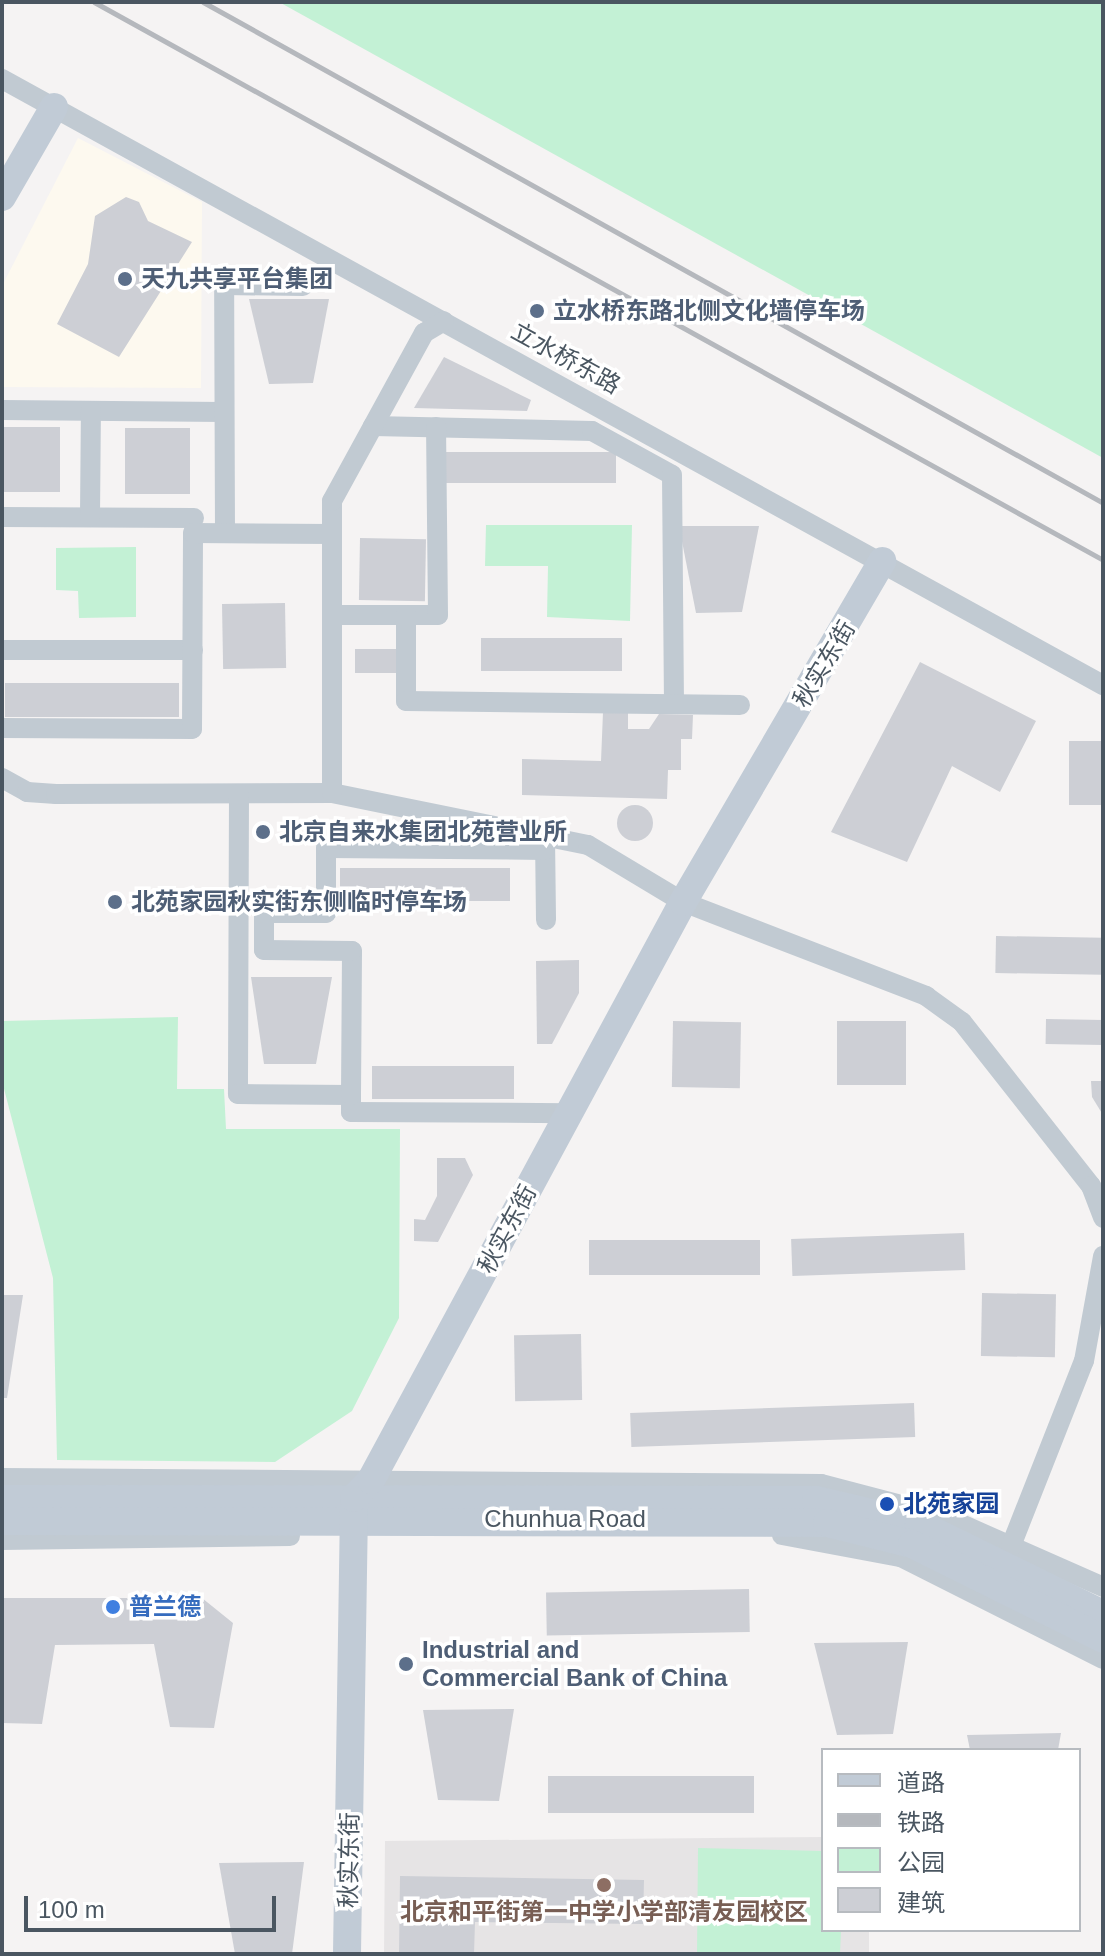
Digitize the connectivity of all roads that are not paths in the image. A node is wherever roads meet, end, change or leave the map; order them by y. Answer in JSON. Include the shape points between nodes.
{"nodes":[{"id":1,"x":2,"y":79,"type":"edge"},
{"id":2,"x":54,"y":107,"type":"junction"},
{"id":3,"x":2,"y":197,"type":"edge"},
{"id":4,"x":303,"y":286,"type":"dead end"},
{"id":5,"x":444,"y":321,"type":"junction"},
{"id":6,"x":2,"y":410,"type":"edge"},
{"id":7,"x":91,"y":411,"type":"junction"},
{"id":8,"x":223,"y":412,"type":"junction"},
{"id":9,"x":373,"y":426,"type":"junction"},
{"id":10,"x":436,"y":427,"type":"junction"},
{"id":11,"x":2,"y":517,"type":"edge"},
{"id":12,"x":90,"y":517,"type":"junction"},
{"id":13,"x":194,"y":526,"type":"junction"},
{"id":14,"x":225,"y":526,"type":"junction"},
{"id":15,"x":331,"y":534,"type":"junction"},
{"id":16,"x":882,"y":561,"type":"junction"},
{"id":17,"x":332,"y":615,"type":"junction"},
{"id":18,"x":406,"y":615,"type":"junction"},
{"id":19,"x":2,"y":650,"type":"edge"},
{"id":20,"x":193,"y":650,"type":"junction"},
{"id":21,"x":1103,"y":685,"type":"edge"},
{"id":22,"x":674,"y":704,"type":"junction"},
{"id":23,"x":740,"y":705,"type":"dead end"},
{"id":24,"x":2,"y":728,"type":"edge"},
{"id":25,"x":2,"y":778,"type":"edge"},
{"id":26,"x":332,"y":793,"type":"junction"},
{"id":27,"x":239,"y":794,"type":"junction"},
{"id":28,"x":545,"y":844,"type":"junction"},
{"id":29,"x":683,"y":902,"type":"junction"},
{"id":30,"x":546,"y":920,"type":"dead end"},
{"id":31,"x":351,"y":1095,"type":"junction"},
{"id":32,"x":569,"y":1113,"type":"junction"},
{"id":33,"x":1103,"y":1218,"type":"edge"},
{"id":34,"x":1103,"y":1256,"type":"edge"},
{"id":35,"x":2,"y":1478,"type":"edge"},
{"id":36,"x":2,"y":1499,"type":"edge"},
{"id":37,"x":358,"y":1509,"type":"junction"},
{"id":38,"x":2,"y":1521,"type":"edge"},
{"id":39,"x":2,"y":1540,"type":"edge"},
{"id":40,"x":1008,"y":1552,"type":"junction"},
{"id":41,"x":1103,"y":1587,"type":"edge"},
{"id":42,"x":1103,"y":1614,"type":"edge"},
{"id":43,"x":1103,"y":1639,"type":"edge"},
{"id":44,"x":1103,"y":1659,"type":"edge"},
{"id":45,"x":347,"y":1954,"type":"edge"}],
"edges":[{"from":1,"to":2,"type":"street","name":"立水桥东路"},
{"from":2,"to":3,"type":"street"},
{"from":2,"to":5,"type":"street","name":"立水桥东路"},
{"from":4,"to":8,"type":"street","via":[[224,285]]},
{"from":5,"to":9,"type":"street","via":[[424,333]]},
{"from":5,"to":16,"type":"street","name":"立水桥东路"},
{"from":6,"to":7,"type":"street"},
{"from":7,"to":8,"type":"street"},
{"from":7,"to":12,"type":"street"},
{"from":8,"to":14,"type":"street"},
{"from":9,"to":10,"type":"street"},
{"from":9,"to":15,"type":"street","via":[[332,501]]},
{"from":10,"to":18,"type":"street","via":[[438,615]]},
{"from":10,"to":22,"type":"street","via":[[592,431],[672,475]]},
{"from":11,"to":12,"type":"street"},
{"from":12,"to":13,"type":"street"},
{"from":13,"to":14,"type":"street"},
{"from":13,"to":20,"type":"street"},
{"from":14,"to":15,"type":"street"},
{"from":15,"to":17,"type":"street"},
{"from":16,"to":21,"type":"street","name":"立水桥东路"},
{"from":16,"to":29,"type":"street","name":"秋实东街"},
{"from":17,"to":18,"type":"street"},
{"from":17,"to":26,"type":"street"},
{"from":18,"to":22,"type":"street","via":[[406,701]]},
{"from":19,"to":20,"type":"street"},
{"from":20,"to":24,"type":"street","via":[[192,729]]},
{"from":22,"to":23,"type":"street"},
{"from":25,"to":27,"type":"street","via":[[27,792]]},
{"from":26,"to":27,"type":"street"},
{"from":26,"to":28,"type":"street"},
{"from":27,"to":31,"type":"street","via":[[238,1094]]},
{"from":28,"to":29,"type":"street","via":[[588,845]]},
{"from":28,"to":30,"type":"street"},
{"from":28,"to":31,"type":"street","via":[[326,848],[326,913],[264,913],[264,950],[352,951]]},
{"from":29,"to":32,"type":"street","name":"秋实东街"},
{"from":29,"to":33,"type":"street","via":[[926,996],[962,1022],[1091,1186]]},
{"from":31,"to":32,"type":"street","via":[[351,1112]]},
{"from":32,"to":37,"type":"street","name":"秋实东街"},
{"from":34,"to":40,"type":"street","via":[[1084,1361]]},
{"from":35,"to":37,"type":"street"},
{"from":36,"to":37,"type":"street","name":"Chunhua Road"},
{"from":37,"to":38,"type":"street","name":"Chunhua Road"},
{"from":37,"to":39,"type":"street"},
{"from":37,"to":40,"type":"street","name":"Chunhua Road","via":[[816,1500]]},
{"from":37,"to":43,"type":"street","name":"Chunhua Road","via":[[836,1525],[912,1544]]},
{"from":37,"to":44,"type":"street","via":[[813,1537],[942,1574]]},
{"from":37,"to":45,"type":"street","name":"秋实东街"},
{"from":40,"to":41,"type":"street"},
{"from":40,"to":42,"type":"street","name":"Chunhua Road"}]}
